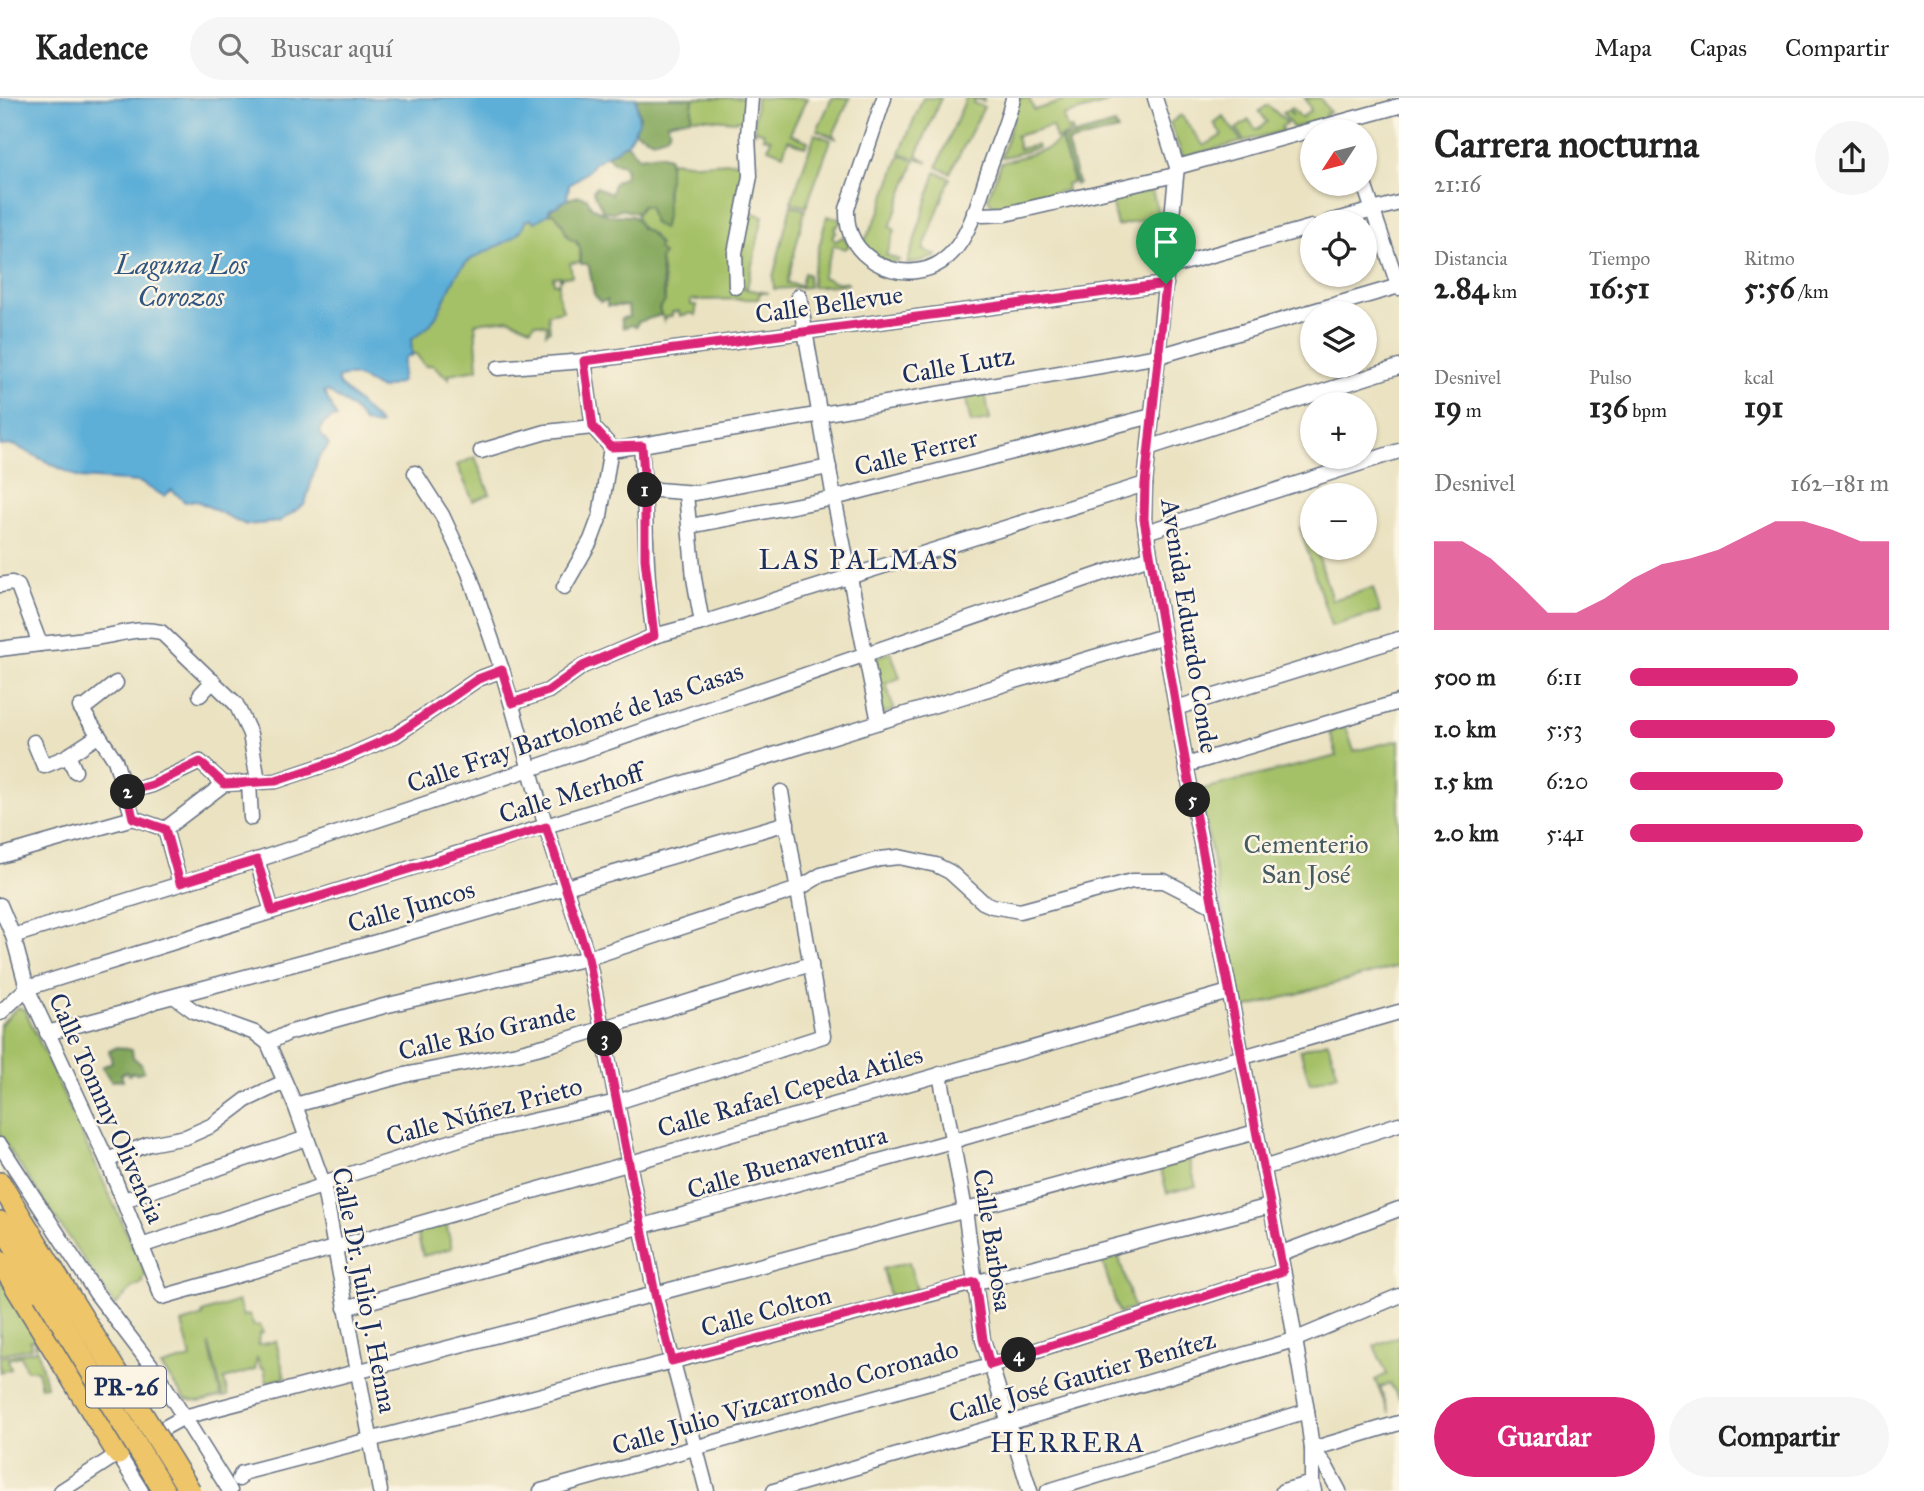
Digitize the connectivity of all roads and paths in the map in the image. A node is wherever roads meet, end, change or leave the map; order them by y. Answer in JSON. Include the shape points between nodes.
{"nodes":[{"id":1,"x":751,"y":98,"type":"edge"},
{"id":2,"x":884,"y":98,"type":"edge"},
{"id":3,"x":1013,"y":98,"type":"edge"},
{"id":4,"x":1155,"y":98,"type":"edge"},
{"id":5,"x":1399,"y":106,"type":"edge"},
{"id":6,"x":1365,"y":119,"type":"edge"},
{"id":7,"x":1300,"y":138,"type":"edge"},
{"id":8,"x":1176,"y":171,"type":"junction"},
{"id":9,"x":1368,"y":196,"type":"edge"},
{"id":10,"x":1399,"y":203,"type":"edge"},
{"id":11,"x":1373,"y":210,"type":"joint"},
{"id":12,"x":974,"y":212,"type":"junction"},
{"id":13,"x":1377,"y":222,"type":"edge"},
{"id":14,"x":1300,"y":230,"type":"edge"},
{"id":15,"x":1169,"y":267,"type":"junction"},
{"id":16,"x":1166,"y":284,"type":"junction"},
{"id":17,"x":736,"y":287,"type":"dead end"},
{"id":18,"x":1399,"y":287,"type":"edge"},
{"id":19,"x":799,"y":296,"type":"dead end"},
{"id":20,"x":805,"y":331,"type":"junction"},
{"id":21,"x":1159,"y":356,"type":"junction"},
{"id":22,"x":584,"y":361,"type":"junction"},
{"id":23,"x":1399,"y":367,"type":"edge"},
{"id":24,"x":498,"y":368,"type":"dead end"},
{"id":25,"x":820,"y":413,"type":"junction"},
{"id":26,"x":1153,"y":416,"type":"junction"},
{"id":27,"x":593,"y":427,"type":"junction"},
{"id":28,"x":642,"y":446,"type":"junction"},
{"id":29,"x":611,"y":447,"type":"junction"},
{"id":30,"x":1151,"y":447,"type":"junction"},
{"id":31,"x":481,"y":451,"type":"dead end"},
{"id":32,"x":1399,"y":451,"type":"edge"},
{"id":33,"x":829,"y":467,"type":"junction"},
{"id":34,"x":415,"y":473,"type":"dead end"},
{"id":35,"x":1145,"y":484,"type":"junction"},
{"id":36,"x":645,"y":489,"type":"junction"},
{"id":37,"x":686,"y":494,"type":"junction"},
{"id":38,"x":834,"y":498,"type":"junction"},
{"id":39,"x":691,"y":526,"type":"junction"},
{"id":40,"x":1146,"y":532,"type":"junction"},
{"id":41,"x":1150,"y":557,"type":"junction"},
{"id":42,"x":849,"y":576,"type":"junction"},
{"id":43,"x":0,"y":585,"type":"edge"},
{"id":44,"x":564,"y":587,"type":"dead end"},
{"id":45,"x":702,"y":623,"type":"junction"},
{"id":46,"x":654,"y":636,"type":"junction"},
{"id":47,"x":1164,"y":636,"type":"junction"},
{"id":48,"x":1399,"y":639,"type":"edge"},
{"id":49,"x":40,"y":644,"type":"junction"},
{"id":50,"x":0,"y":649,"type":"edge"},
{"id":51,"x":864,"y":654,"type":"junction"},
{"id":52,"x":502,"y":670,"type":"junction"},
{"id":53,"x":213,"y":681,"type":"junction"},
{"id":54,"x":116,"y":683,"type":"dead end"},
{"id":55,"x":200,"y":695,"type":"dead end"},
{"id":56,"x":1399,"y":702,"type":"edge"},
{"id":57,"x":512,"y":703,"type":"junction"},
{"id":58,"x":1176,"y":708,"type":"junction"},
{"id":59,"x":879,"y":722,"type":"junction"},
{"id":60,"x":98,"y":736,"type":"junction"},
{"id":61,"x":34,"y":741,"type":"dead end"},
{"id":62,"x":68,"y":755,"type":"junction"},
{"id":63,"x":1186,"y":765,"type":"junction"},
{"id":64,"x":530,"y":769,"type":"junction"},
{"id":65,"x":75,"y":771,"type":"dead end"},
{"id":66,"x":253,"y":782,"type":"junction"},
{"id":67,"x":224,"y":784,"type":"junction"},
{"id":68,"x":127,"y":792,"type":"junction"},
{"id":69,"x":781,"y":792,"type":"dead end"},
{"id":70,"x":133,"y":818,"type":"junction"},
{"id":71,"x":251,"y":818,"type":"dead end"},
{"id":72,"x":787,"y":823,"type":"junction"},
{"id":73,"x":546,"y":827,"type":"junction"},
{"id":74,"x":165,"y":829,"type":"junction"},
{"id":75,"x":0,"y":856,"type":"edge"},
{"id":76,"x":257,"y":860,"type":"junction"},
{"id":77,"x":180,"y":883,"type":"junction"},
{"id":78,"x":565,"y":886,"type":"junction"},
{"id":79,"x":798,"y":889,"type":"junction"},
{"id":80,"x":0,"y":905,"type":"edge"},
{"id":81,"x":1213,"y":906,"type":"junction"},
{"id":82,"x":272,"y":911,"type":"junction"},
{"id":83,"x":8,"y":930,"type":"edge"},
{"id":84,"x":588,"y":958,"type":"junction"},
{"id":85,"x":811,"y":964,"type":"junction"},
{"id":86,"x":27,"y":988,"type":"junction"},
{"id":87,"x":1229,"y":992,"type":"junction"},
{"id":88,"x":175,"y":996,"type":"junction"},
{"id":89,"x":1399,"y":1012,"type":"edge"},
{"id":90,"x":0,"y":1013,"type":"edge"},
{"id":91,"x":603,"y":1028,"type":"junction"},
{"id":92,"x":47,"y":1033,"type":"junction"},
{"id":93,"x":268,"y":1043,"type":"junction"},
{"id":94,"x":1241,"y":1059,"type":"junction"},
{"id":95,"x":940,"y":1074,"type":"junction"},
{"id":96,"x":285,"y":1082,"type":"junction"},
{"id":97,"x":617,"y":1102,"type":"junction"},
{"id":98,"x":295,"y":1105,"type":"junction"},
{"id":99,"x":1399,"y":1124,"type":"edge"},
{"id":100,"x":1256,"y":1132,"type":"junction"},
{"id":101,"x":307,"y":1138,"type":"junction"},
{"id":102,"x":952,"y":1141,"type":"junction"},
{"id":103,"x":0,"y":1145,"type":"edge"},
{"id":104,"x":107,"y":1160,"type":"junction"},
{"id":105,"x":628,"y":1163,"type":"junction"},
{"id":106,"x":1263,"y":1168,"type":"junction"},
{"id":107,"x":0,"y":1183,"type":"edge"},
{"id":108,"x":322,"y":1185,"type":"junction"},
{"id":109,"x":124,"y":1200,"type":"junction"},
{"id":110,"x":1270,"y":1206,"type":"junction"},
{"id":111,"x":1399,"y":1209,"type":"edge"},
{"id":112,"x":965,"y":1210,"type":"junction"},
{"id":113,"x":0,"y":1223,"type":"edge"},
{"id":114,"x":641,"y":1228,"type":"junction"},
{"id":115,"x":141,"y":1246,"type":"junction"},
{"id":116,"x":333,"y":1248,"type":"junction"},
{"id":117,"x":1279,"y":1254,"type":"junction"},
{"id":118,"x":0,"y":1261,"type":"edge"},
{"id":119,"x":1283,"y":1271,"type":"junction"},
{"id":120,"x":975,"y":1282,"type":"junction"},
{"id":121,"x":53,"y":1289,"type":"junction"},
{"id":122,"x":655,"y":1294,"type":"junction"},
{"id":123,"x":1399,"y":1296,"type":"edge"},
{"id":124,"x":163,"y":1297,"type":"joint"},
{"id":125,"x":345,"y":1308,"type":"junction"},
{"id":126,"x":1294,"y":1340,"type":"junction"},
{"id":127,"x":672,"y":1361,"type":"junction"},
{"id":128,"x":990,"y":1365,"type":"junction"},
{"id":129,"x":358,"y":1370,"type":"junction"},
{"id":130,"x":1307,"y":1411,"type":"junction"},
{"id":131,"x":184,"y":1417,"type":"junction"},
{"id":132,"x":1008,"y":1422,"type":"junction"},
{"id":133,"x":1399,"y":1423,"type":"edge"},
{"id":134,"x":369,"y":1440,"type":"junction"},
{"id":135,"x":696,"y":1447,"type":"junction"},
{"id":136,"x":1312,"y":1449,"type":"junction"},
{"id":137,"x":118,"y":1454,"type":"junction"},
{"id":138,"x":234,"y":1485,"type":"edge"},
{"id":139,"x":1313,"y":1487,"type":"edge"},
{"id":140,"x":61,"y":1491,"type":"edge"},
{"id":141,"x":141,"y":1491,"type":"edge"},
{"id":142,"x":164,"y":1491,"type":"edge"},
{"id":143,"x":190,"y":1491,"type":"edge"},
{"id":144,"x":380,"y":1491,"type":"edge"},
{"id":145,"x":541,"y":1491,"type":"edge"},
{"id":146,"x":707,"y":1491,"type":"edge"},
{"id":147,"x":774,"y":1491,"type":"edge"},
{"id":148,"x":1030,"y":1491,"type":"edge"},
{"id":149,"x":1048,"y":1491,"type":"edge"},
{"id":150,"x":1283,"y":1491,"type":"edge"},
{"id":151,"x":1339,"y":1491,"type":"edge"}],
"edges":[{"from":1,"to":17,"type":"street","via":[[750,176],[735,253]]},
{"from":2,"to":12,"type":"street","via":[[847,209],[847,226],[858,248],[883,266],[925,270],[956,248]]},
{"from":3,"to":12,"type":"street"},
{"from":4,"to":8,"type":"street","name":"Avenida Eduardo Conde"},
{"from":5,"to":6,"type":"street"},
{"from":7,"to":8,"type":"street"},
{"from":8,"to":12,"type":"street","via":[[999,215]]},
{"from":8,"to":15,"type":"street","name":"Avenida Eduardo Conde"},
{"from":9,"to":11,"type":"street"},
{"from":10,"to":11,"type":"street"},
{"from":13,"to":18,"type":"street"},
{"from":14,"to":15,"type":"street"},
{"from":15,"to":16,"type":"street","name":"Avenida Eduardo Conde"},
{"from":16,"to":20,"type":"street","name":"Calle Bellevue"},
{"from":16,"to":21,"type":"street","name":"Avenida Eduardo Conde"},
{"from":18,"to":21,"type":"street","name":"Calle Lutz"},
{"from":19,"to":20,"type":"street"},
{"from":20,"to":22,"type":"street","name":"Calle Bellevue"},
{"from":20,"to":25,"type":"street"},
{"from":21,"to":25,"type":"street","name":"Calle Lutz"},
{"from":21,"to":26,"type":"street","name":"Avenida Eduardo Conde"},
{"from":22,"to":24,"type":"street","name":"Calle Bellevue"},
{"from":22,"to":27,"type":"street"},
{"from":23,"to":30,"type":"street"},
{"from":25,"to":28,"type":"street","name":"Calle Lutz"},
{"from":25,"to":33,"type":"street"},
{"from":26,"to":30,"type":"street","name":"Avenida Eduardo Conde"},
{"from":26,"to":38,"type":"street","name":"Calle Ferrer"},
{"from":27,"to":29,"type":"street"},
{"from":27,"to":31,"type":"street","via":[[546,432]]},
{"from":28,"to":29,"type":"street","name":"Calle Lutz"},
{"from":28,"to":36,"type":"street"},
{"from":29,"to":44,"type":"street","via":[[600,516]]},
{"from":30,"to":35,"type":"street","name":"Avenida Eduardo Conde"},
{"from":32,"to":40,"type":"street"},
{"from":33,"to":37,"type":"street"},
{"from":33,"to":38,"type":"street"},
{"from":34,"to":52,"type":"street","via":[[469,573]]},
{"from":35,"to":40,"type":"street","name":"Avenida Eduardo Conde"},
{"from":35,"to":42,"type":"street"},
{"from":36,"to":37,"type":"street"},
{"from":36,"to":46,"type":"street","via":[[645,559]]},
{"from":37,"to":39,"type":"street"},
{"from":38,"to":39,"type":"street","name":"Calle Ferrer"},
{"from":38,"to":42,"type":"street"},
{"from":39,"to":45,"type":"street"},
{"from":40,"to":41,"type":"street","name":"Avenida Eduardo Conde"},
{"from":41,"to":47,"type":"street","name":"Avenida Eduardo Conde"},
{"from":41,"to":51,"type":"street","name":"Calle Fray Bartolomé de las Casas"},
{"from":42,"to":45,"type":"street"},
{"from":42,"to":51,"type":"street"},
{"from":43,"to":49,"type":"street","via":[[18,586]]},
{"from":45,"to":46,"type":"street"},
{"from":46,"to":57,"type":"street","via":[[583,666],[548,691]]},
{"from":47,"to":58,"type":"street","name":"Avenida Eduardo Conde"},
{"from":47,"to":59,"type":"street","name":"Calle Merhoff"},
{"from":48,"to":58,"type":"street"},
{"from":49,"to":50,"type":"street"},
{"from":49,"to":53,"type":"street","via":[[148,629],[160,632]]},
{"from":51,"to":59,"type":"street"},
{"from":51,"to":64,"type":"street","name":"Calle Fray Bartolomé de las Casas"},
{"from":52,"to":57,"type":"street"},
{"from":52,"to":66,"type":"street","via":[[478,679],[374,746],[299,774]]},
{"from":53,"to":55,"type":"street"},
{"from":53,"to":66,"type":"street","via":[[236,704],[250,734]]},
{"from":54,"to":60,"type":"street","via":[[81,708]]},
{"from":56,"to":63,"type":"street"},
{"from":57,"to":64,"type":"street"},
{"from":58,"to":63,"type":"street","name":"Avenida Eduardo Conde"},
{"from":59,"to":73,"type":"street","name":"Calle Merhoff"},
{"from":60,"to":62,"type":"street"},
{"from":60,"to":68,"type":"street","via":[[115,760]]},
{"from":61,"to":62,"type":"street","via":[[44,766]]},
{"from":62,"to":65,"type":"street"},
{"from":63,"to":81,"type":"street","name":"Avenida Eduardo Conde"},
{"from":64,"to":73,"type":"street"},
{"from":64,"to":76,"type":"street","name":"Calle Fray Bartolomé de las Casas"},
{"from":66,"to":67,"type":"street"},
{"from":66,"to":71,"type":"street"},
{"from":67,"to":68,"type":"street","via":[[200,762]]},
{"from":67,"to":74,"type":"street"},
{"from":68,"to":70,"type":"street"},
{"from":69,"to":72,"type":"street"},
{"from":70,"to":74,"type":"street"},
{"from":70,"to":75,"type":"street"},
{"from":72,"to":78,"type":"street","name":"Calle Juncos"},
{"from":72,"to":79,"type":"street"},
{"from":73,"to":78,"type":"street"},
{"from":73,"to":82,"type":"street","name":"Calle Merhoff"},
{"from":74,"to":77,"type":"street"},
{"from":76,"to":77,"type":"street","name":"Calle Fray Bartolomé de las Casas"},
{"from":76,"to":82,"type":"street"},
{"from":77,"to":83,"type":"street","name":"Calle Fray Bartolomé de las Casas"},
{"from":78,"to":84,"type":"street"},
{"from":78,"to":88,"type":"street","name":"Calle Juncos"},
{"from":79,"to":81,"type":"street","via":[[821,875],[899,857],[944,869],[983,902],[1008,909],[1031,909],[1149,880],[1168,883]]},
{"from":79,"to":84,"type":"street"},
{"from":79,"to":85,"type":"street"},
{"from":80,"to":83,"type":"street","name":"Calle Tommy Olivencia"},
{"from":81,"to":87,"type":"street","name":"Avenida Eduardo Conde"},
{"from":82,"to":86,"type":"street","name":"Calle Merhoff"},
{"from":83,"to":86,"type":"street","name":"Calle Tommy Olivencia"},
{"from":84,"to":91,"type":"street"},
{"from":84,"to":93,"type":"street","via":[[384,1006]]},
{"from":85,"to":91,"type":"street","name":"Calle Río Grande"},
{"from":85,"to":97,"type":"street","name":"Calle Núñez Prieto","via":[[820,1034]]},
{"from":86,"to":90,"type":"street","name":"Calle Merhoff"},
{"from":86,"to":92,"type":"street","name":"Calle Tommy Olivencia"},
{"from":87,"to":94,"type":"street","name":"Avenida Eduardo Conde"},
{"from":87,"to":95,"type":"street","name":"Calle Rafael Cepeda Atiles"},
{"from":88,"to":92,"type":"street","name":"Calle Juncos"},
{"from":88,"to":93,"type":"street","via":[[194,1011],[255,1033]]},
{"from":89,"to":94,"type":"street","name":"Calle Buenaventura"},
{"from":91,"to":97,"type":"street"},
{"from":91,"to":98,"type":"street","name":"Calle Río Grande"},
{"from":92,"to":104,"type":"street","name":"Calle Tommy Olivencia"},
{"from":93,"to":96,"type":"street","name":"Calle Dr. Julio J. Henna"},
{"from":94,"to":100,"type":"street","name":"Avenida Eduardo Conde"},
{"from":94,"to":102,"type":"street","name":"Calle Buenaventura"},
{"from":95,"to":102,"type":"street","name":"Calle Barbosa"},
{"from":95,"to":105,"type":"street","name":"Calle Rafael Cepeda Atiles"},
{"from":96,"to":98,"type":"street","name":"Calle Dr. Julio J. Henna"},
{"from":96,"to":104,"type":"street","via":[[186,1137],[149,1144]]},
{"from":97,"to":105,"type":"street"},
{"from":97,"to":108,"type":"street","name":"Calle Núñez Prieto","via":[[478,1133]]},
{"from":98,"to":101,"type":"street","name":"Calle Dr. Julio J. Henna"},
{"from":99,"to":106,"type":"street"},
{"from":100,"to":106,"type":"street","name":"Avenida Eduardo Conde"},
{"from":100,"to":112,"type":"street"},
{"from":101,"to":108,"type":"street","name":"Calle Dr. Julio J. Henna"},
{"from":101,"to":109,"type":"street"},
{"from":102,"to":112,"type":"street","name":"Calle Barbosa"},
{"from":102,"to":114,"type":"street","name":"Calle Buenaventura"},
{"from":103,"to":131,"type":"street"},
{"from":104,"to":109,"type":"street","name":"Calle Tommy Olivencia"},
{"from":105,"to":114,"type":"street"},
{"from":105,"to":116,"type":"street","name":"Calle Rafael Cepeda Atiles"},
{"from":106,"to":110,"type":"street","name":"Avenida Eduardo Conde"},
{"from":107,"to":121,"type":"highway","number":"PR-26"},
{"from":108,"to":115,"type":"street","name":"Calle Núñez Prieto"},
{"from":108,"to":116,"type":"street","name":"Calle Dr. Julio J. Henna"},
{"from":109,"to":115,"type":"street","name":"Calle Tommy Olivencia"},
{"from":110,"to":117,"type":"street","name":"Avenida Eduardo Conde"},
{"from":110,"to":120,"type":"street","name":"Calle Colton"},
{"from":111,"to":117,"type":"street"},
{"from":112,"to":120,"type":"street","name":"Calle Barbosa"},
{"from":112,"to":122,"type":"street"},
{"from":113,"to":121,"type":"highway","number":"PR-26"},
{"from":114,"to":122,"type":"street"},
{"from":114,"to":125,"type":"street","name":"Calle Buenaventura"},
{"from":115,"to":124,"type":"street","name":"Calle Tommy Olivencia"},
{"from":116,"to":124,"type":"street","name":"Calle Rafael Cepeda Atiles"},
{"from":116,"to":125,"type":"street","name":"Calle Dr. Julio J. Henna"},
{"from":117,"to":119,"type":"street","name":"Avenida Eduardo Conde"},
{"from":118,"to":137,"type":"highway"},
{"from":119,"to":126,"type":"street","name":"Avenida Eduardo Conde"},
{"from":119,"to":128,"type":"street","name":"Calle Julio Vizcarrondo Coronado"},
{"from":120,"to":127,"type":"street","name":"Calle Colton"},
{"from":120,"to":128,"type":"street","name":"Calle Barbosa"},
{"from":121,"to":142,"type":"highway","number":"PR-26","bridge":true},
{"from":121,"to":143,"type":"highway","number":"PR-26","bridge":true},
{"from":122,"to":127,"type":"street"},
{"from":122,"to":129,"type":"street"},
{"from":123,"to":126,"type":"street","name":"Calle José Gautier Benítez"},
{"from":125,"to":129,"type":"street","name":"Calle Dr. Julio J. Henna"},
{"from":126,"to":130,"type":"street","name":"Avenida Eduardo Conde"},
{"from":126,"to":132,"type":"street","name":"Calle José Gautier Benítez"},
{"from":127,"to":134,"type":"street","name":"Calle Colton"},
{"from":127,"to":135,"type":"street"},
{"from":128,"to":132,"type":"street","name":"Calle Barbosa"},
{"from":128,"to":135,"type":"street","name":"Calle Julio Vizcarrondo Coronado"},
{"from":129,"to":131,"type":"street"},
{"from":129,"to":134,"type":"street","name":"Calle Dr. Julio J. Henna"},
{"from":130,"to":136,"type":"street","name":"Avenida Eduardo Conde"},
{"from":130,"to":149,"type":"street"},
{"from":131,"to":137,"type":"street"},
{"from":131,"to":138,"type":"street"},
{"from":132,"to":147,"type":"street","name":"Calle José Gautier Benítez"},
{"from":132,"to":148,"type":"street","name":"Calle Barbosa"},
{"from":133,"to":136,"type":"street"},
{"from":134,"to":138,"type":"street","name":"Calle Colton","via":[[242,1473]]},
{"from":134,"to":144,"type":"street","name":"Calle Dr. Julio J. Henna"},
{"from":135,"to":145,"type":"street","name":"Calle Julio Vizcarrondo Coronado"},
{"from":135,"to":146,"type":"street"},
{"from":136,"to":139,"type":"street","name":"Avenida Eduardo Conde"},
{"from":136,"to":151,"type":"street"},
{"from":137,"to":140,"type":"street"},
{"from":137,"to":141,"type":"street"},
{"from":139,"to":150,"type":"street"}]}
